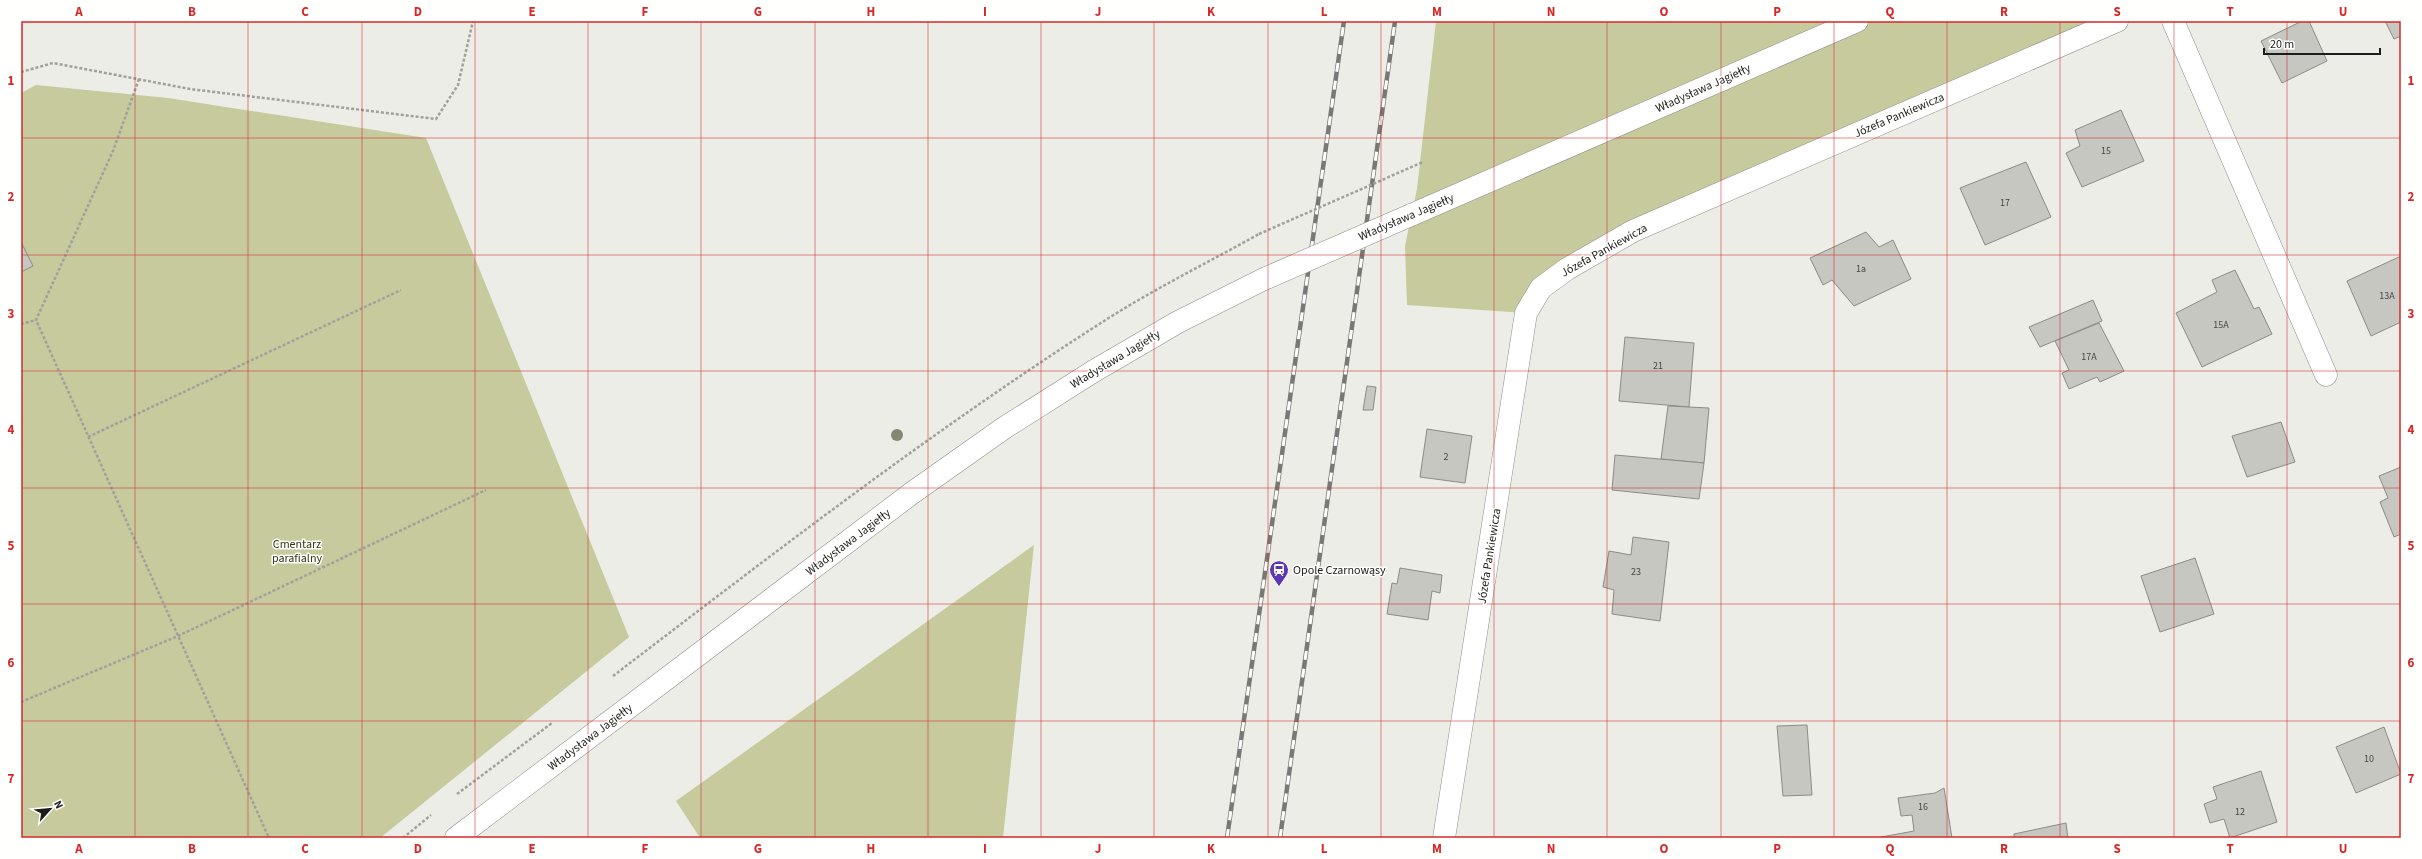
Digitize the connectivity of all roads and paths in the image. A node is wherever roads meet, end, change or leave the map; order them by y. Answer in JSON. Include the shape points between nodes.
{"nodes":[{"id":1,"x":473,"y":21,"type":"edge"},
{"id":2,"x":1857,"y":21,"type":"edge"},
{"id":3,"x":2117,"y":21,"type":"edge"},
{"id":4,"x":2173,"y":21,"type":"edge"},
{"id":5,"x":21,"y":72,"type":"edge"},
{"id":6,"x":139,"y":79,"type":"junction"},
{"id":7,"x":1423,"y":162,"type":"dead end"},
{"id":8,"x":1259,"y":234,"type":"dead end"},
{"id":9,"x":401,"y":290,"type":"dead end"},
{"id":10,"x":36,"y":320,"type":"junction"},
{"id":11,"x":21,"y":324,"type":"edge"},
{"id":12,"x":2326,"y":375,"type":"dead end"},
{"id":13,"x":88,"y":437,"type":"junction"},
{"id":14,"x":486,"y":490,"type":"dead end"},
{"id":15,"x":178,"y":636,"type":"junction"},
{"id":16,"x":21,"y":702,"type":"edge"},
{"id":17,"x":268,"y":838,"type":"edge"},
{"id":18,"x":456,"y":838,"type":"edge"},
{"id":19,"x":1444,"y":838,"type":"edge"}],
"edges":[{"from":1,"to":6,"type":"path","via":[[458,85],[436,119],[190,89]]},
{"from":2,"to":18,"type":"street","name":"Władysława Jagiełły","bridge":true,"via":[[1264,278],[1171,326],[1094,370],[1004,428],[912,493]]},
{"from":3,"to":19,"type":"street","name":"Józefa Pankiewicza","via":[[1633,231],[1567,268],[1542,288],[1526,313]]},
{"from":4,"to":12,"type":"street"},
{"from":5,"to":6,"type":"path","via":[[53,64]]},
{"from":6,"to":10,"type":"path","via":[[113,151]]},
{"from":7,"to":8,"type":"path","bridge":true},
{"from":9,"to":13,"type":"path"},
{"from":10,"to":11,"type":"path"},
{"from":10,"to":13,"type":"path"},
{"from":13,"to":15,"type":"path"},
{"from":14,"to":15,"type":"path"},
{"from":15,"to":16,"type":"path"},
{"from":15,"to":17,"type":"path"}]}
